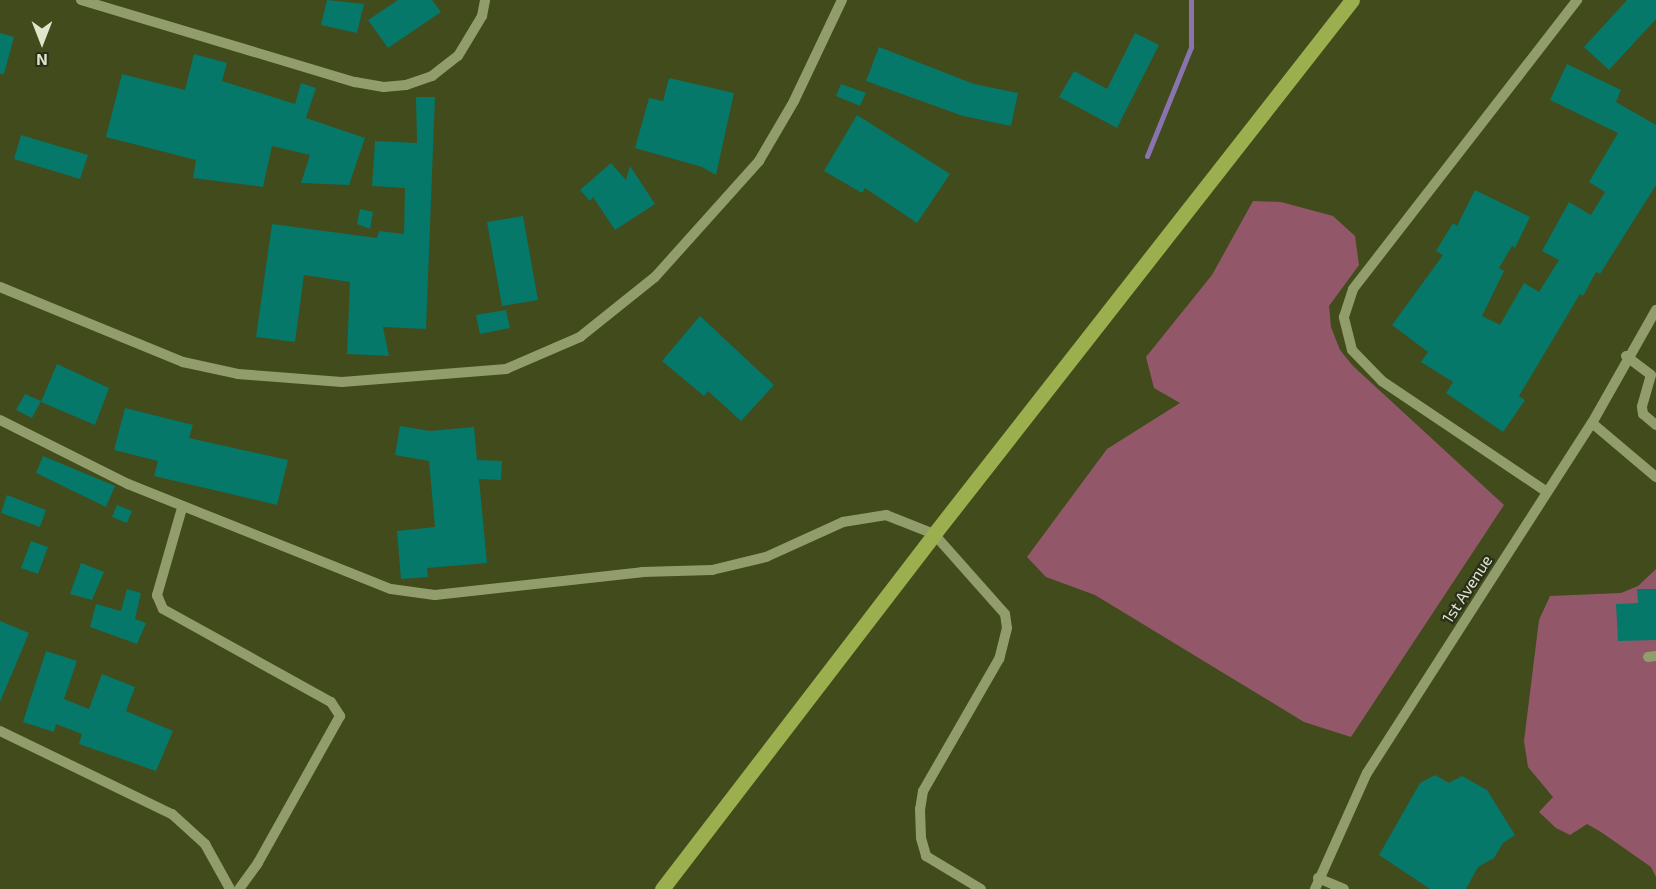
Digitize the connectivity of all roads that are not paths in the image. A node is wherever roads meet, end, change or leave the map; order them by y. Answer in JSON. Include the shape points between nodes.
{"nodes":[{"id":1,"x":81,"y":0,"type":"edge"},
{"id":2,"x":485,"y":0,"type":"edge"},
{"id":3,"x":842,"y":0,"type":"edge"},
{"id":4,"x":1352,"y":0,"type":"edge"},
{"id":5,"x":1577,"y":0,"type":"edge"},
{"id":6,"x":0,"y":287,"type":"edge"},
{"id":7,"x":1656,"y":310,"type":"edge"},
{"id":8,"x":1626,"y":356,"type":"junction"},
{"id":9,"x":0,"y":420,"type":"edge"},
{"id":10,"x":1592,"y":423,"type":"junction"},
{"id":11,"x":1656,"y":426,"type":"edge"},
{"id":12,"x":1656,"y":477,"type":"edge"},
{"id":13,"x":1547,"y":492,"type":"junction"},
{"id":14,"x":182,"y":508,"type":"junction"},
{"id":15,"x":934,"y":534,"type":"junction"},
{"id":16,"x":0,"y":731,"type":"edge"},
{"id":17,"x":1318,"y":878,"type":"junction"},
{"id":18,"x":230,"y":889,"type":"edge"},
{"id":19,"x":239,"y":889,"type":"edge"},
{"id":20,"x":662,"y":889,"type":"edge"},
{"id":21,"x":981,"y":889,"type":"edge"},
{"id":22,"x":1315,"y":889,"type":"edge"},
{"id":23,"x":1344,"y":889,"type":"edge"}],
"edges":[{"from":1,"to":2,"type":"street","via":[[355,82],[384,87],[423,79],[450,63],[468,44]]},
{"from":3,"to":6,"type":"street","via":[[794,100],[759,161],[655,277],[580,337],[506,369],[342,382],[238,374],[183,362]]},
{"from":4,"to":15,"type":"main road"},
{"from":5,"to":13,"type":"street","via":[[1353,289],[1344,318],[1352,350],[1382,381]]},
{"from":7,"to":8,"type":"street","name":"1st Avenue"},
{"from":8,"to":10,"type":"street","name":"1st Avenue"},
{"from":8,"to":11,"type":"street","via":[[1651,375],[1642,407],[1643,414]]},
{"from":9,"to":14,"type":"street"},
{"from":10,"to":12,"type":"street"},
{"from":10,"to":13,"type":"street","name":"1st Avenue"},
{"from":13,"to":17,"type":"street","name":"1st Avenue","via":[[1367,773]]},
{"from":14,"to":15,"type":"street","via":[[391,590],[435,595],[642,572],[712,570],[766,557],[843,522],[886,515]]},
{"from":14,"to":19,"type":"street","via":[[158,596],[163,609],[331,702],[340,716],[258,863]]},
{"from":15,"to":20,"type":"main road"},
{"from":15,"to":21,"type":"street","via":[[1005,614],[1007,628],[999,659],[928,782],[920,809],[921,838],[927,856]]},
{"from":16,"to":18,"type":"street","via":[[172,813],[206,844]]},
{"from":17,"to":22,"type":"street","name":"1st Avenue"},
{"from":17,"to":23,"type":"street"}]}
